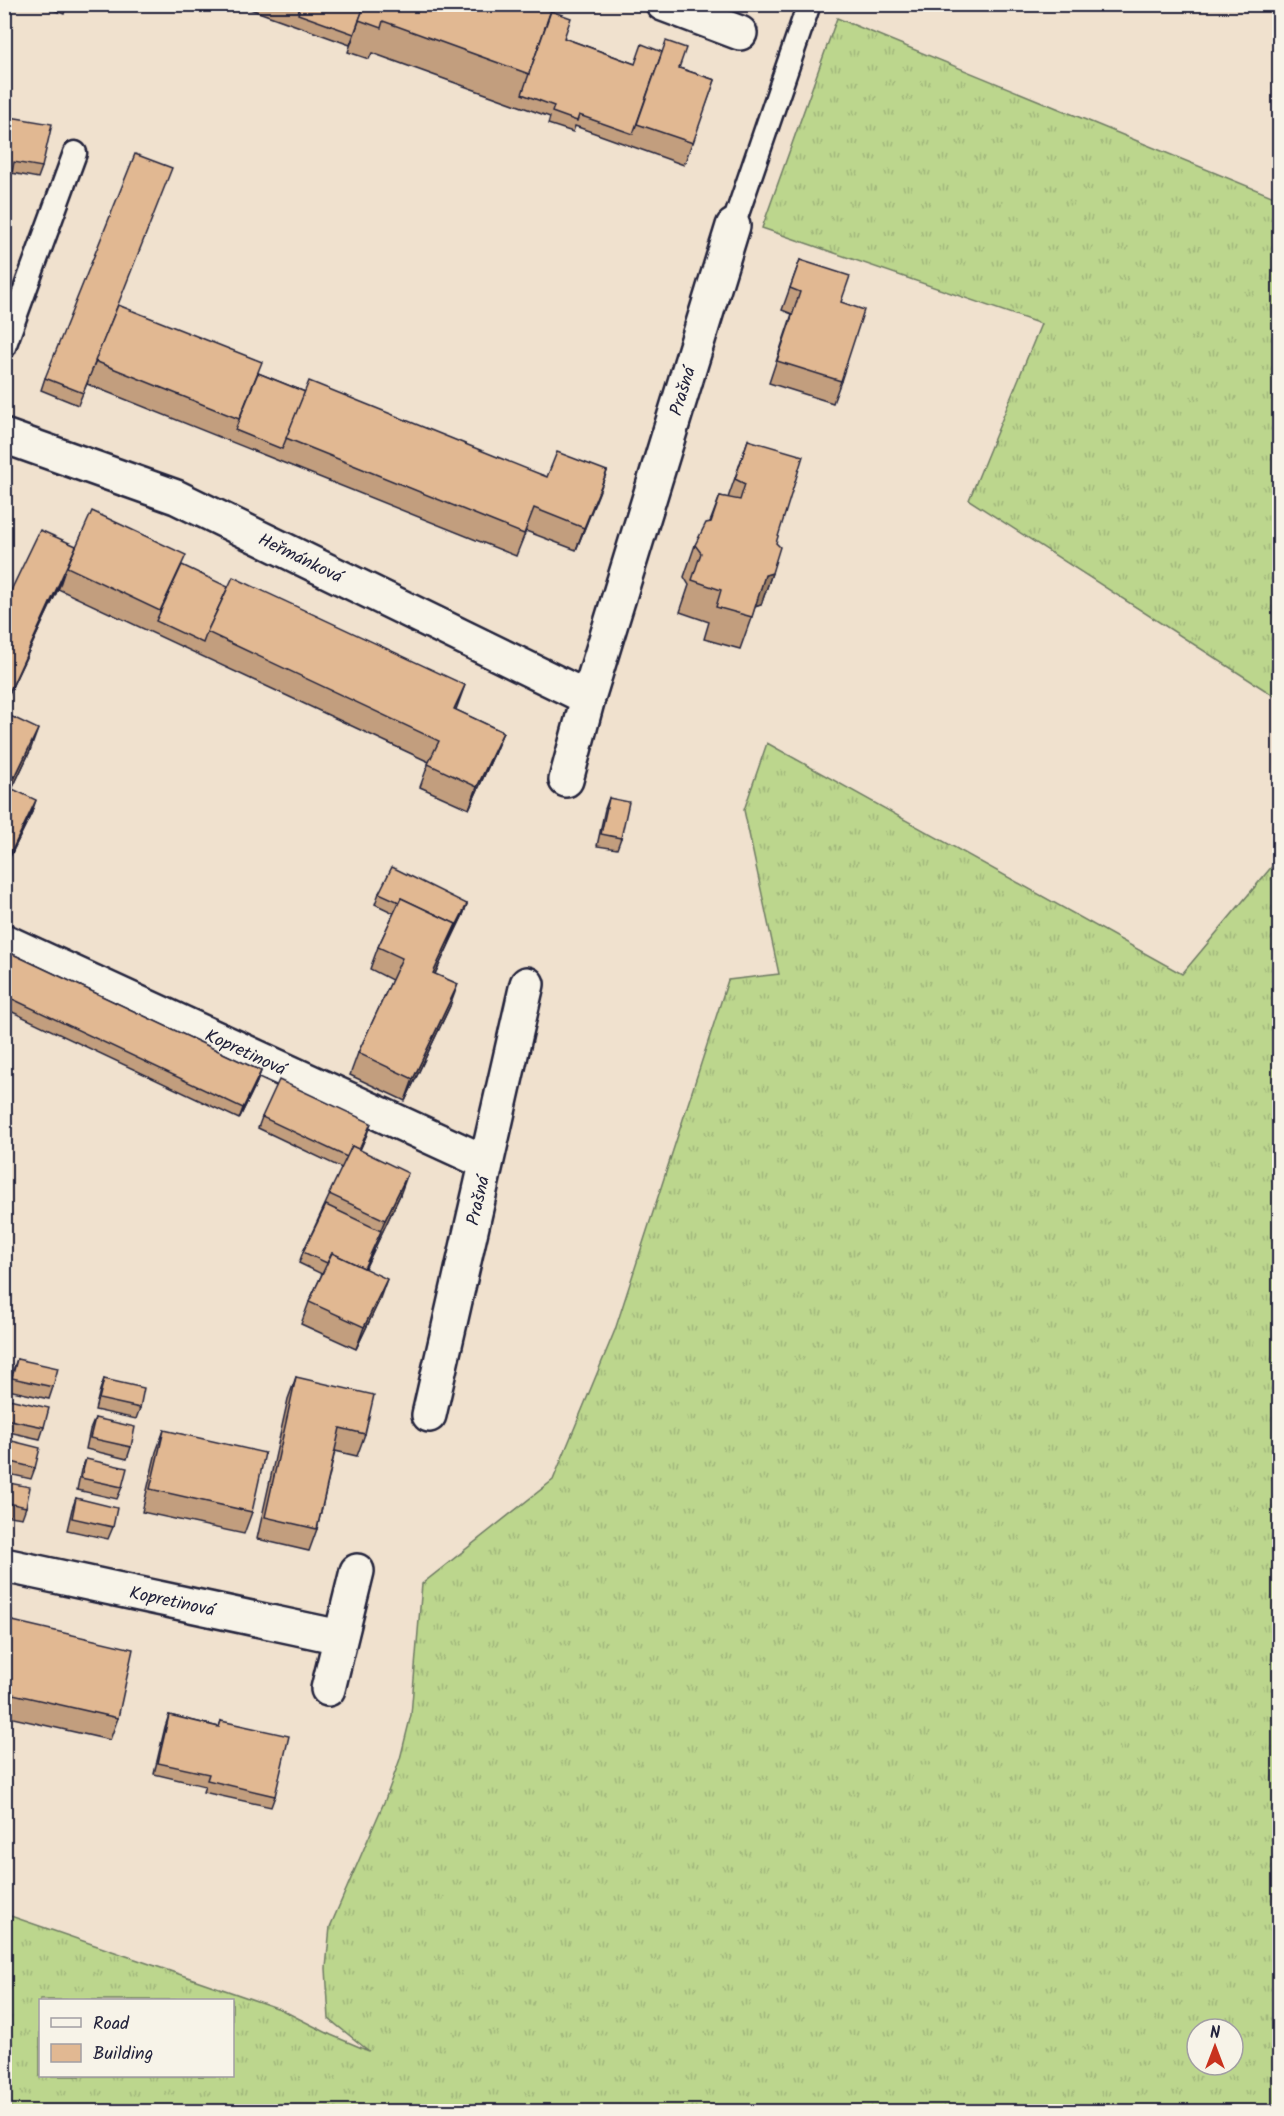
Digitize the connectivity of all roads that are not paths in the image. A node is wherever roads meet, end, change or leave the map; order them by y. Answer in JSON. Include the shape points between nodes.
{"nodes":[{"id":1,"x":663,"y":4,"type":"edge"},
{"id":2,"x":809,"y":4,"type":"edge"},
{"id":3,"x":740,"y":33,"type":"dead end"},
{"id":4,"x":75,"y":153,"type":"dead end"},
{"id":5,"x":733,"y":226,"type":"joint"},
{"id":6,"x":4,"y":346,"type":"edge"},
{"id":7,"x":4,"y":436,"type":"edge"},
{"id":8,"x":588,"y":698,"type":"junction"},
{"id":9,"x":566,"y":780,"type":"dead end"},
{"id":10,"x":4,"y":941,"type":"edge"},
{"id":11,"x":527,"y":984,"type":"dead end"},
{"id":12,"x":485,"y":1162,"type":"junction"},
{"id":13,"x":429,"y":1415,"type":"dead end"},
{"id":14,"x":4,"y":1565,"type":"edge"},
{"id":15,"x":357,"y":1571,"type":"dead end"},
{"id":16,"x":340,"y":1637,"type":"junction"},
{"id":17,"x":328,"y":1689,"type":"dead end"}],
"edges":[{"from":1,"to":3,"type":"street"},
{"from":2,"to":5,"type":"lane","name":"Prašná"},
{"from":4,"to":6,"type":"lane"},
{"from":5,"to":8,"type":"street","name":"Prašná"},
{"from":7,"to":8,"type":"street","name":"Heřmánková","via":[[176,497]]},
{"from":8,"to":9,"type":"street","name":"Prašná"},
{"from":10,"to":12,"type":"street","name":"Kopretinová"},
{"from":11,"to":12,"type":"street","name":"Prašná"},
{"from":12,"to":13,"type":"street","name":"Prašná"},
{"from":14,"to":16,"type":"street","name":"Kopretinová"},
{"from":15,"to":16,"type":"street"},
{"from":16,"to":17,"type":"street"}]}
